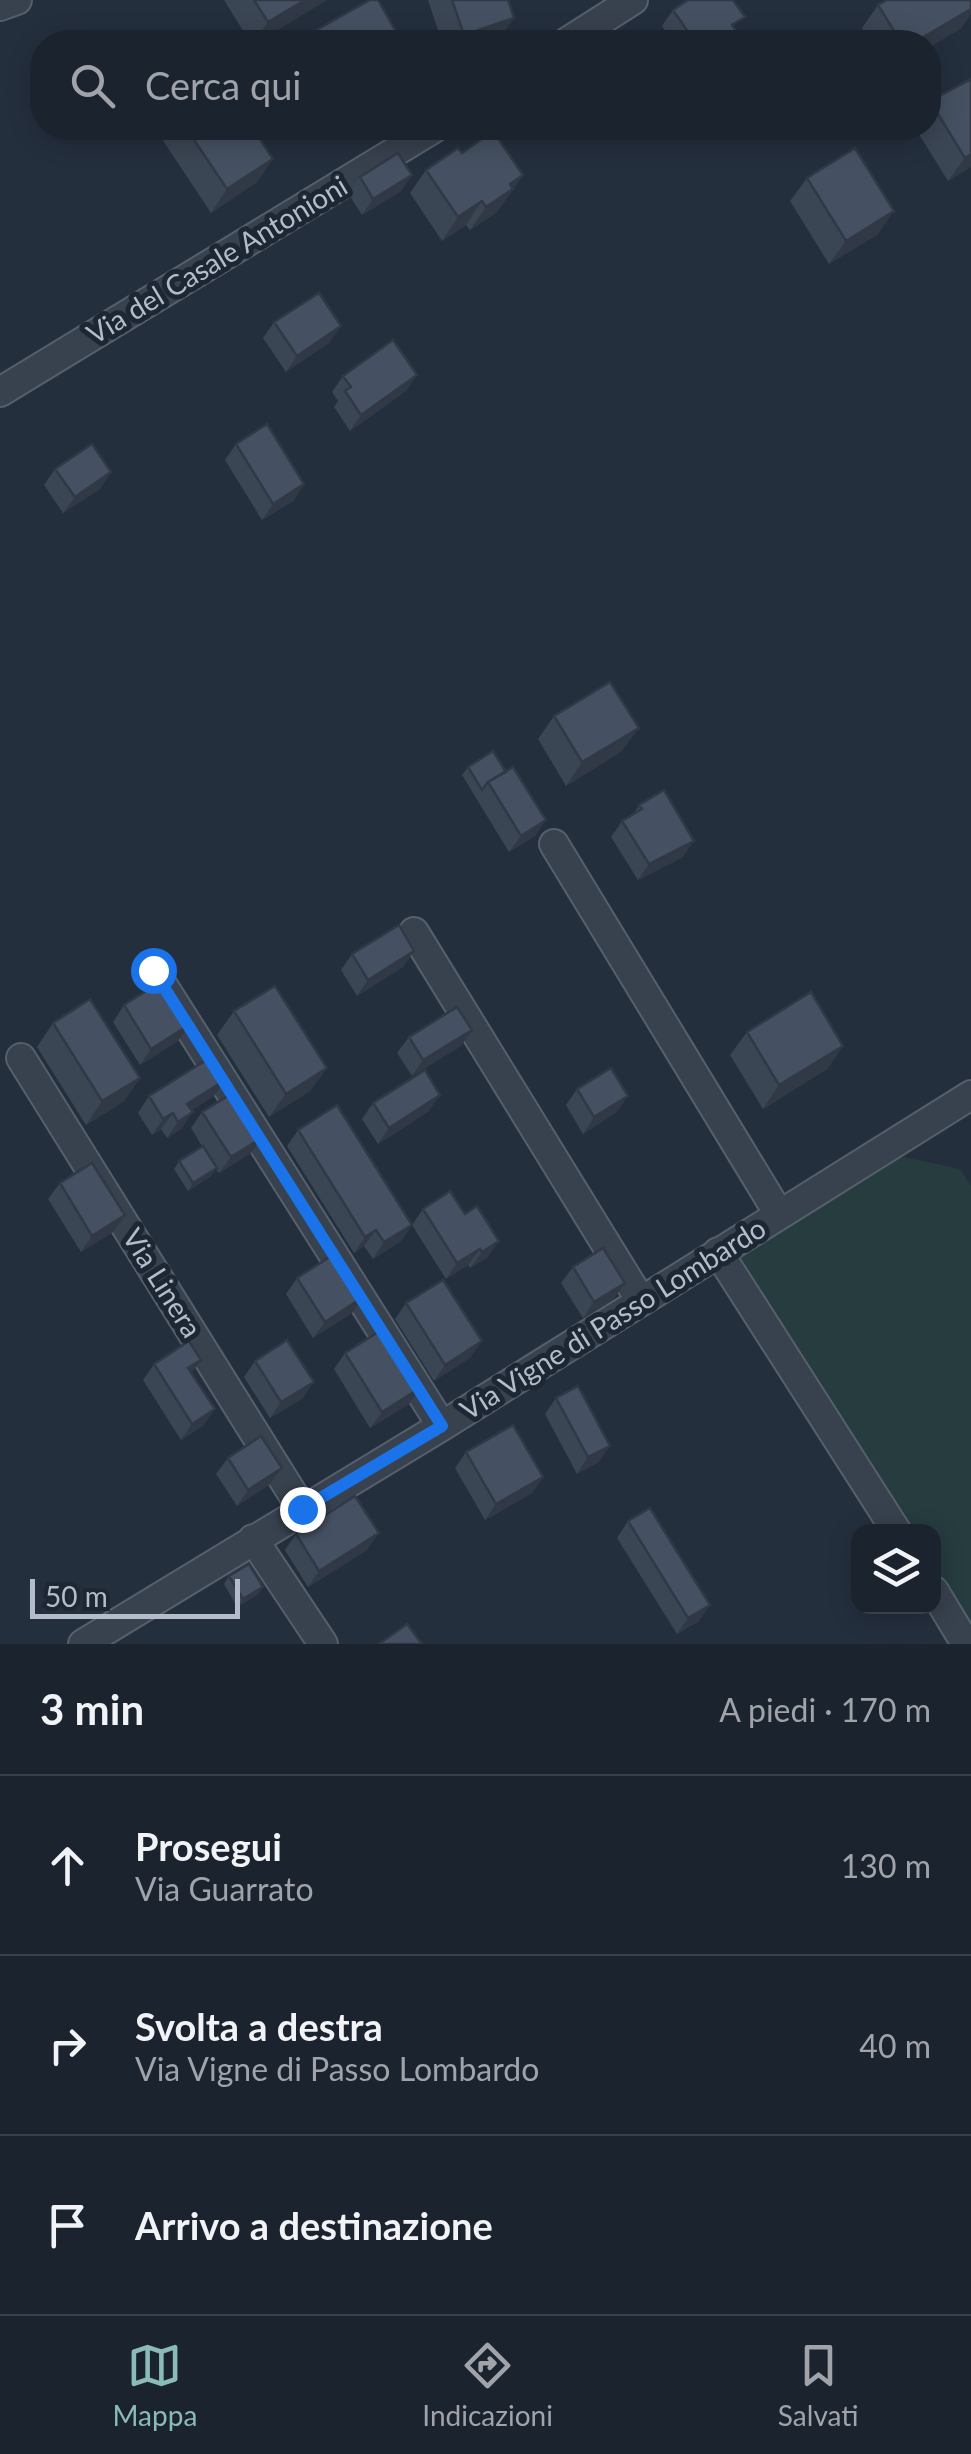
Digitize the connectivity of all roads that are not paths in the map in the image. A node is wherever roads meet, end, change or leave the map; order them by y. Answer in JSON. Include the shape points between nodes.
{"nodes":[{"id":1,"x":18,"y":0,"type":"edge"},
{"id":2,"x":633,"y":0,"type":"edge"},
{"id":3,"x":0,"y":6,"type":"edge"},
{"id":4,"x":585,"y":30,"type":"edge"},
{"id":5,"x":414,"y":140,"type":"edge"},
{"id":6,"x":0,"y":392,"type":"edge"},
{"id":7,"x":554,"y":844,"type":"dead end"},
{"id":8,"x":414,"y":932,"type":"dead end"},
{"id":9,"x":153,"y":970,"type":"dead end"},
{"id":10,"x":21,"y":1058,"type":"dead end"},
{"id":11,"x":971,"y":1095,"type":"edge"},
{"id":12,"x":779,"y":1214,"type":"junction"},
{"id":13,"x":718,"y":1252,"type":"junction"},
{"id":14,"x":640,"y":1300,"type":"junction"},
{"id":15,"x":442,"y":1426,"type":"junction"},
{"id":16,"x":302,"y":1509,"type":"junction"},
{"id":17,"x":892,"y":1524,"type":"edge"},
{"id":18,"x":253,"y":1540,"type":"junction"},
{"id":19,"x":941,"y":1603,"type":"edge"},
{"id":20,"x":83,"y":1644,"type":"edge"},
{"id":21,"x":322,"y":1644,"type":"edge"},
{"id":22,"x":966,"y":1644,"type":"edge"}],
"edges":[{"from":1,"to":3,"type":"street"},
{"from":2,"to":4,"type":"street"},
{"from":5,"to":6,"type":"street","name":"Via del Casale Antonioni"},
{"from":7,"to":12,"type":"street"},
{"from":8,"to":14,"type":"street"},
{"from":9,"to":15,"type":"street"},
{"from":10,"to":16,"type":"street","name":"Via Linera"},
{"from":11,"to":12,"type":"street","name":"Via Vigne di Passo Lombardo"},
{"from":12,"to":13,"type":"street","name":"Via Vigne di Passo Lombardo"},
{"from":13,"to":14,"type":"street","name":"Via Vigne di Passo Lombardo"},
{"from":13,"to":17,"type":"street"},
{"from":14,"to":15,"type":"street","name":"Via Vigne di Passo Lombardo"},
{"from":15,"to":16,"type":"street","name":"Via Vigne di Passo Lombardo"},
{"from":16,"to":18,"type":"street","name":"Via Vigne di Passo Lombardo"},
{"from":18,"to":20,"type":"street","name":"Via Vigne di Passo Lombardo"},
{"from":18,"to":21,"type":"street"},
{"from":19,"to":22,"type":"street"}]}
